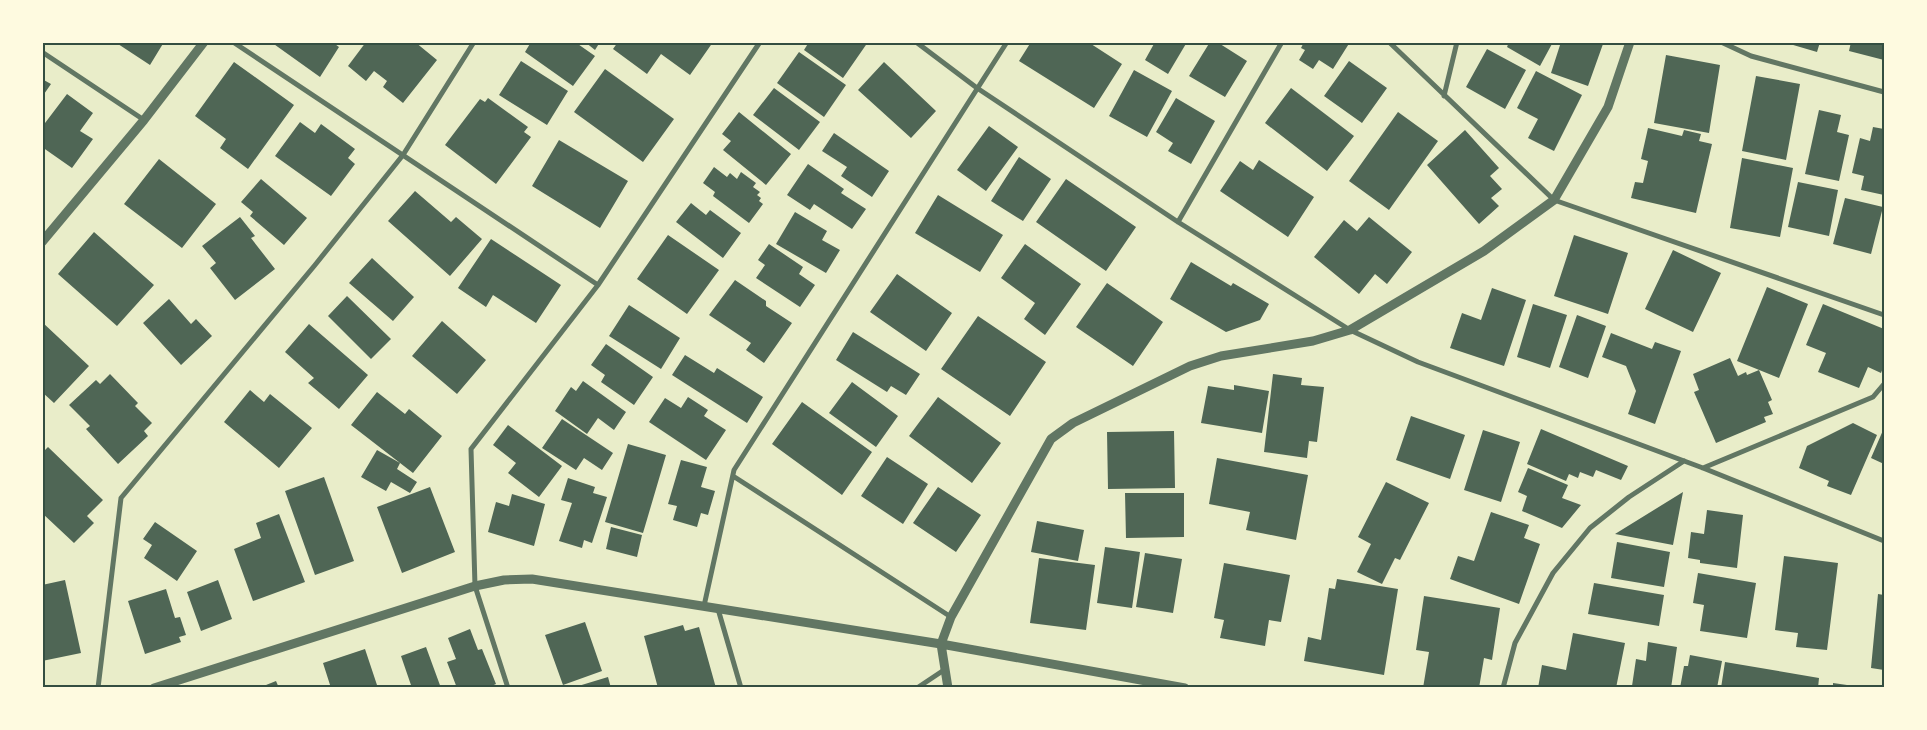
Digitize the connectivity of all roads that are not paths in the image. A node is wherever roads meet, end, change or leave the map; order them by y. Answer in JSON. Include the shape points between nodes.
{"nodes":[{"id":1,"x":204,"y":42,"type":"edge"},
{"id":2,"x":232,"y":42,"type":"edge"},
{"id":3,"x":474,"y":42,"type":"edge"},
{"id":4,"x":760,"y":42,"type":"edge"},
{"id":5,"x":916,"y":42,"type":"edge"},
{"id":6,"x":1007,"y":42,"type":"edge"},
{"id":7,"x":1282,"y":42,"type":"edge"},
{"id":8,"x":1389,"y":42,"type":"edge"},
{"id":9,"x":1457,"y":42,"type":"edge"},
{"id":10,"x":1630,"y":42,"type":"edge"},
{"id":11,"x":1721,"y":42,"type":"edge"},
{"id":12,"x":42,"y":52,"type":"edge"},
{"id":13,"x":977,"y":88,"type":"junction"},
{"id":14,"x":1884,"y":92,"type":"edge"},
{"id":15,"x":1444,"y":96,"type":"junction"},
{"id":16,"x":144,"y":120,"type":"junction"},
{"id":17,"x":403,"y":155,"type":"junction"},
{"id":18,"x":1554,"y":200,"type":"junction"},
{"id":19,"x":1178,"y":222,"type":"junction"},
{"id":20,"x":42,"y":242,"type":"edge"},
{"id":21,"x":598,"y":285,"type":"junction"},
{"id":22,"x":1884,"y":315,"type":"edge"},
{"id":23,"x":1350,"y":330,"type":"junction"},
{"id":24,"x":1884,"y":384,"type":"edge"},
{"id":25,"x":1684,"y":461,"type":"junction"},
{"id":26,"x":1703,"y":468,"type":"junction"},
{"id":27,"x":732,"y":476,"type":"junction"},
{"id":28,"x":1884,"y":541,"type":"edge"},
{"id":29,"x":475,"y":586,"type":"junction"},
{"id":30,"x":704,"y":606,"type":"junction"},
{"id":31,"x":718,"y":608,"type":"junction"},
{"id":32,"x":951,"y":617,"type":"junction"},
{"id":33,"x":941,"y":644,"type":"junction"},
{"id":34,"x":944,"y":670,"type":"junction"},
{"id":35,"x":98,"y":688,"type":"edge"},
{"id":36,"x":154,"y":688,"type":"edge"},
{"id":37,"x":508,"y":688,"type":"edge"},
{"id":38,"x":741,"y":688,"type":"edge"},
{"id":39,"x":917,"y":688,"type":"edge"},
{"id":40,"x":948,"y":688,"type":"edge"},
{"id":41,"x":1184,"y":688,"type":"edge"},
{"id":42,"x":1503,"y":688,"type":"edge"}],
"edges":[{"from":1,"to":16,"type":"street"},
{"from":2,"to":17,"type":"street"},
{"from":3,"to":17,"type":"street"},
{"from":4,"to":21,"type":"street"},
{"from":5,"to":13,"type":"street"},
{"from":6,"to":13,"type":"street"},
{"from":7,"to":19,"type":"street"},
{"from":8,"to":15,"type":"street"},
{"from":9,"to":15,"type":"street"},
{"from":10,"to":18,"type":"street","via":[[1608,107]]},
{"from":11,"to":14,"type":"street","via":[[1751,56]]},
{"from":12,"to":16,"type":"street"},
{"from":13,"to":19,"type":"street"},
{"from":13,"to":27,"type":"street"},
{"from":15,"to":18,"type":"street"},
{"from":16,"to":20,"type":"street"},
{"from":17,"to":21,"type":"street"},
{"from":17,"to":35,"type":"street","via":[[121,498]]},
{"from":18,"to":22,"type":"street"},
{"from":18,"to":23,"type":"street","via":[[1484,251]]},
{"from":19,"to":23,"type":"street"},
{"from":21,"to":29,"type":"street","via":[[470,449]]},
{"from":23,"to":25,"type":"street","via":[[1418,362]]},
{"from":23,"to":32,"type":"street","via":[[1313,341],[1220,356],[1190,366],[1073,422],[1051,439]]},
{"from":24,"to":26,"type":"street","via":[[1873,397]]},
{"from":25,"to":26,"type":"street"},
{"from":25,"to":42,"type":"street","via":[[1590,528],[1553,573],[1515,643]]},
{"from":26,"to":28,"type":"street"},
{"from":27,"to":30,"type":"street"},
{"from":27,"to":32,"type":"street"},
{"from":29,"to":30,"type":"street","via":[[532,578]]},
{"from":29,"to":36,"type":"street"},
{"from":29,"to":37,"type":"street"},
{"from":30,"to":31,"type":"street"},
{"from":31,"to":33,"type":"street"},
{"from":31,"to":38,"type":"street"},
{"from":32,"to":33,"type":"street"},
{"from":33,"to":34,"type":"street"},
{"from":33,"to":41,"type":"street"},
{"from":34,"to":39,"type":"street"},
{"from":34,"to":40,"type":"street"}]}
